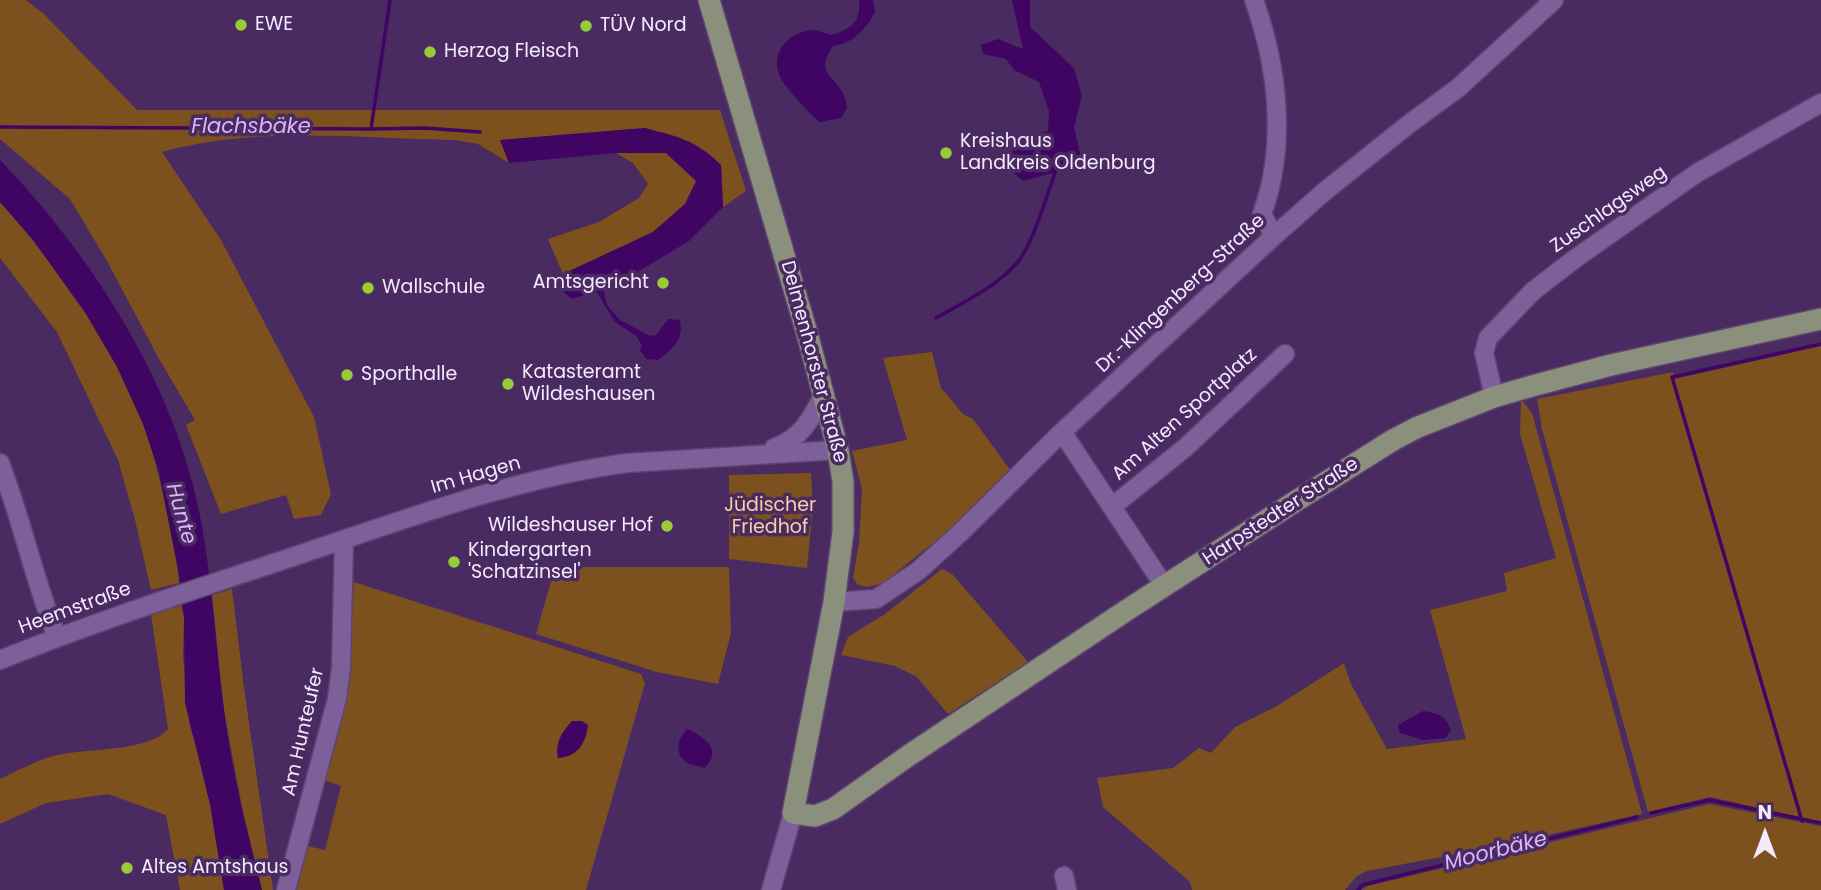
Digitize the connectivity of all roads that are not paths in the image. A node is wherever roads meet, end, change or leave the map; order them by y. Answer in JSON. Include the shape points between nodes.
{"nodes":[{"id":1,"x":709,"y":0,"type":"edge"},
{"id":2,"x":1254,"y":0,"type":"edge"},
{"id":3,"x":1554,"y":0,"type":"edge"},
{"id":4,"x":1821,"y":103,"type":"edge"},
{"id":5,"x":1274,"y":236,"type":"junction"},
{"id":6,"x":1821,"y":319,"type":"edge"},
{"id":7,"x":1285,"y":354,"type":"dead end"},
{"id":8,"x":824,"y":394,"type":"junction"},
{"id":9,"x":1494,"y":397,"type":"junction"},
{"id":10,"x":1062,"y":432,"type":"junction"},
{"id":11,"x":838,"y":450,"type":"junction"},
{"id":12,"x":758,"y":453,"type":"junction"},
{"id":13,"x":0,"y":463,"type":"edge"},
{"id":14,"x":1113,"y":506,"type":"junction"},
{"id":15,"x":344,"y":540,"type":"junction"},
{"id":16,"x":214,"y":582,"type":"joint"},
{"id":17,"x":1165,"y":587,"type":"junction"},
{"id":18,"x":834,"y":602,"type":"junction"},
{"id":19,"x":57,"y":637,"type":"junction"},
{"id":20,"x":0,"y":660,"type":"edge"},
{"id":21,"x":793,"y":813,"type":"junction"},
{"id":22,"x":286,"y":890,"type":"edge"},
{"id":23,"x":771,"y":890,"type":"edge"}],
"edges":[{"from":1,"to":8,"type":"main road","name":"Delmenhorster Straße"},
{"from":2,"to":5,"type":"street","via":[[1275,89],[1277,147],[1272,188],[1262,214]]},
{"from":3,"to":5,"type":"street","name":"Dr.-Klingenberg-Straße","via":[[1458,88]]},
{"from":4,"to":9,"type":"street","name":"Zuschlagsweg","via":[[1697,173],[1533,291],[1488,338],[1484,353]]},
{"from":5,"to":10,"type":"street","name":"Dr.-Klingenberg-Straße"},
{"from":6,"to":9,"type":"main road","name":"Harpstedter Straße","via":[[1611,365]]},
{"from":7,"to":14,"type":"street","name":"Am Alten Sportplatz","via":[[1186,447]]},
{"from":8,"to":11,"type":"main road","name":"Delmenhorster Straße"},
{"from":8,"to":12,"type":"street","name":"Im Hagen","via":[[810,421],[790,442]]},
{"from":9,"to":17,"type":"main road","name":"Harpstedter Straße","via":[[1393,440]]},
{"from":10,"to":14,"type":"street","name":"Am Alten Sportplatz"},
{"from":10,"to":18,"type":"street","name":"Dr.-Klingenberg-Straße","via":[[918,571],[876,599]]},
{"from":11,"to":12,"type":"street","name":"Im Hagen"},
{"from":11,"to":18,"type":"main road","name":"Delmenhorster Straße","via":[[845,507]]},
{"from":12,"to":15,"type":"street","name":"Im Hagen","via":[[594,467],[477,496]]},
{"from":13,"to":19,"type":"street"},
{"from":14,"to":17,"type":"street","name":"Am Alten Sportplatz"},
{"from":15,"to":16,"type":"street","name":"Im Hagen"},
{"from":15,"to":22,"type":"street","name":"Am Hunteufer","via":[[337,699]]},
{"from":16,"to":19,"type":"street","name":"Heemstraße"},
{"from":17,"to":21,"type":"main road","name":"Harpstedter Straße","via":[[951,726],[834,809],[815,816]]},
{"from":18,"to":21,"type":"main road","name":"Delmenhorster Straße"},
{"from":19,"to":20,"type":"street","name":"Heemstraße"},
{"from":21,"to":23,"type":"street"}]}
